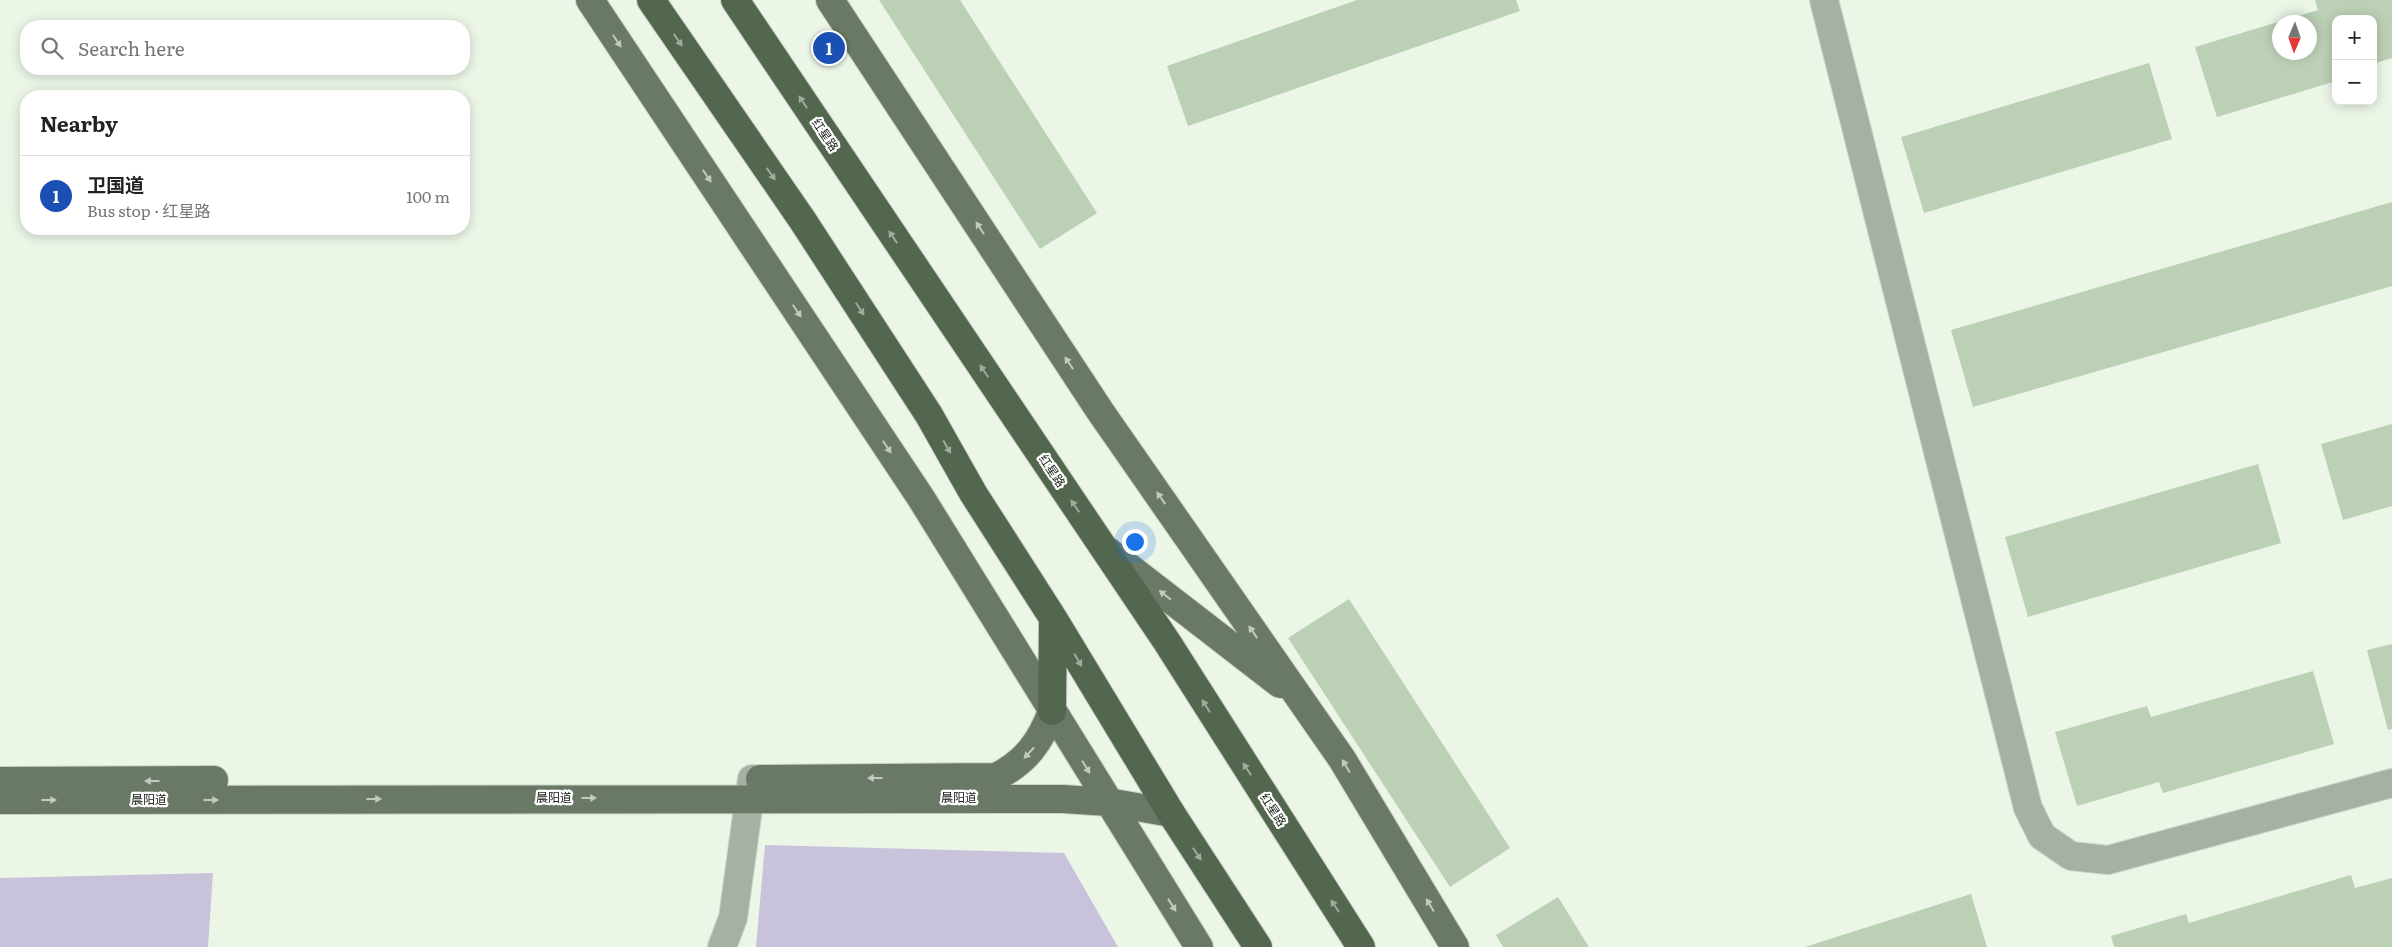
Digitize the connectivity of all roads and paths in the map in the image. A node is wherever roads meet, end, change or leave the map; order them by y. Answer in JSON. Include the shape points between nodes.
{"nodes":[{"id":1,"x":590,"y":0,"type":"edge"},
{"id":2,"x":651,"y":0,"type":"edge"},
{"id":3,"x":735,"y":0,"type":"edge"},
{"id":4,"x":830,"y":0,"type":"edge"},
{"id":5,"x":1824,"y":0,"type":"edge"},
{"id":6,"x":1102,"y":546,"type":"junction"},
{"id":7,"x":1230,"y":599,"type":"junction"},
{"id":8,"x":1053,"y":618,"type":"junction"},
{"id":9,"x":1198,"y":621,"type":"junction"},
{"id":10,"x":1167,"y":642,"type":"junction"},
{"id":11,"x":1300,"y":700,"type":"junction"},
{"id":12,"x":1052,"y":710,"type":"junction"},
{"id":13,"x":0,"y":781,"type":"edge"},
{"id":14,"x":2392,"y":783,"type":"edge"},
{"id":15,"x":750,"y":788,"type":"junction"},
{"id":16,"x":0,"y":800,"type":"edge"},
{"id":17,"x":1108,"y":802,"type":"junction"},
{"id":18,"x":1170,"y":813,"type":"junction"},
{"id":19,"x":722,"y":947,"type":"edge"},
{"id":20,"x":1199,"y":947,"type":"edge"},
{"id":21,"x":1258,"y":947,"type":"edge"},
{"id":22,"x":1361,"y":947,"type":"edge"},
{"id":23,"x":1455,"y":947,"type":"edge"}],
"edges":[{"from":1,"to":12,"type":"main road","one_way":true,"via":[[921,498]]},
{"from":2,"to":8,"type":"highway","one_way":true,"via":[[803,221],[929,415],[973,494]]},
{"from":6,"to":3,"type":"highway","name":"红星路","one_way":true},
{"from":7,"to":4,"type":"main road","one_way":true,"via":[[1100,411]]},
{"from":5,"to":14,"type":"street","via":[[2028,808],[2042,836],[2071,856],[2108,860]]},
{"from":9,"to":6,"type":"main road","one_way":true},
{"from":6,"to":10,"type":"highway","name":"红星路"},
{"from":7,"to":9,"type":"main road"},
{"from":11,"to":7,"type":"main road","one_way":true},
{"from":8,"to":12,"type":"highway"},
{"from":8,"to":18,"type":"highway","one_way":true},
{"from":9,"to":10,"type":"main road"},
{"from":9,"to":11,"type":"main road"},
{"from":22,"to":10,"type":"highway","name":"红星路","one_way":true},
{"from":23,"to":11,"type":"main road","one_way":true,"via":[[1342,759]]},
{"from":12,"to":15,"type":"main road","name":"晨阳道","one_way":true,"via":[[1037,744],[1026,758],[996,777]]},
{"from":12,"to":17,"type":"main road","one_way":true},
{"from":15,"to":13,"type":"main road","name":"晨阳道","one_way":true},
{"from":16,"to":15,"type":"main road","name":"晨阳道","one_way":true},
{"from":15,"to":17,"type":"main road","name":"晨阳道"},
{"from":15,"to":19,"type":"street","via":[[734,918]]},
{"from":17,"to":18,"type":"main road","name":"晨阳道"},
{"from":17,"to":20,"type":"main road","one_way":true},
{"from":18,"to":21,"type":"highway","one_way":true}]}
